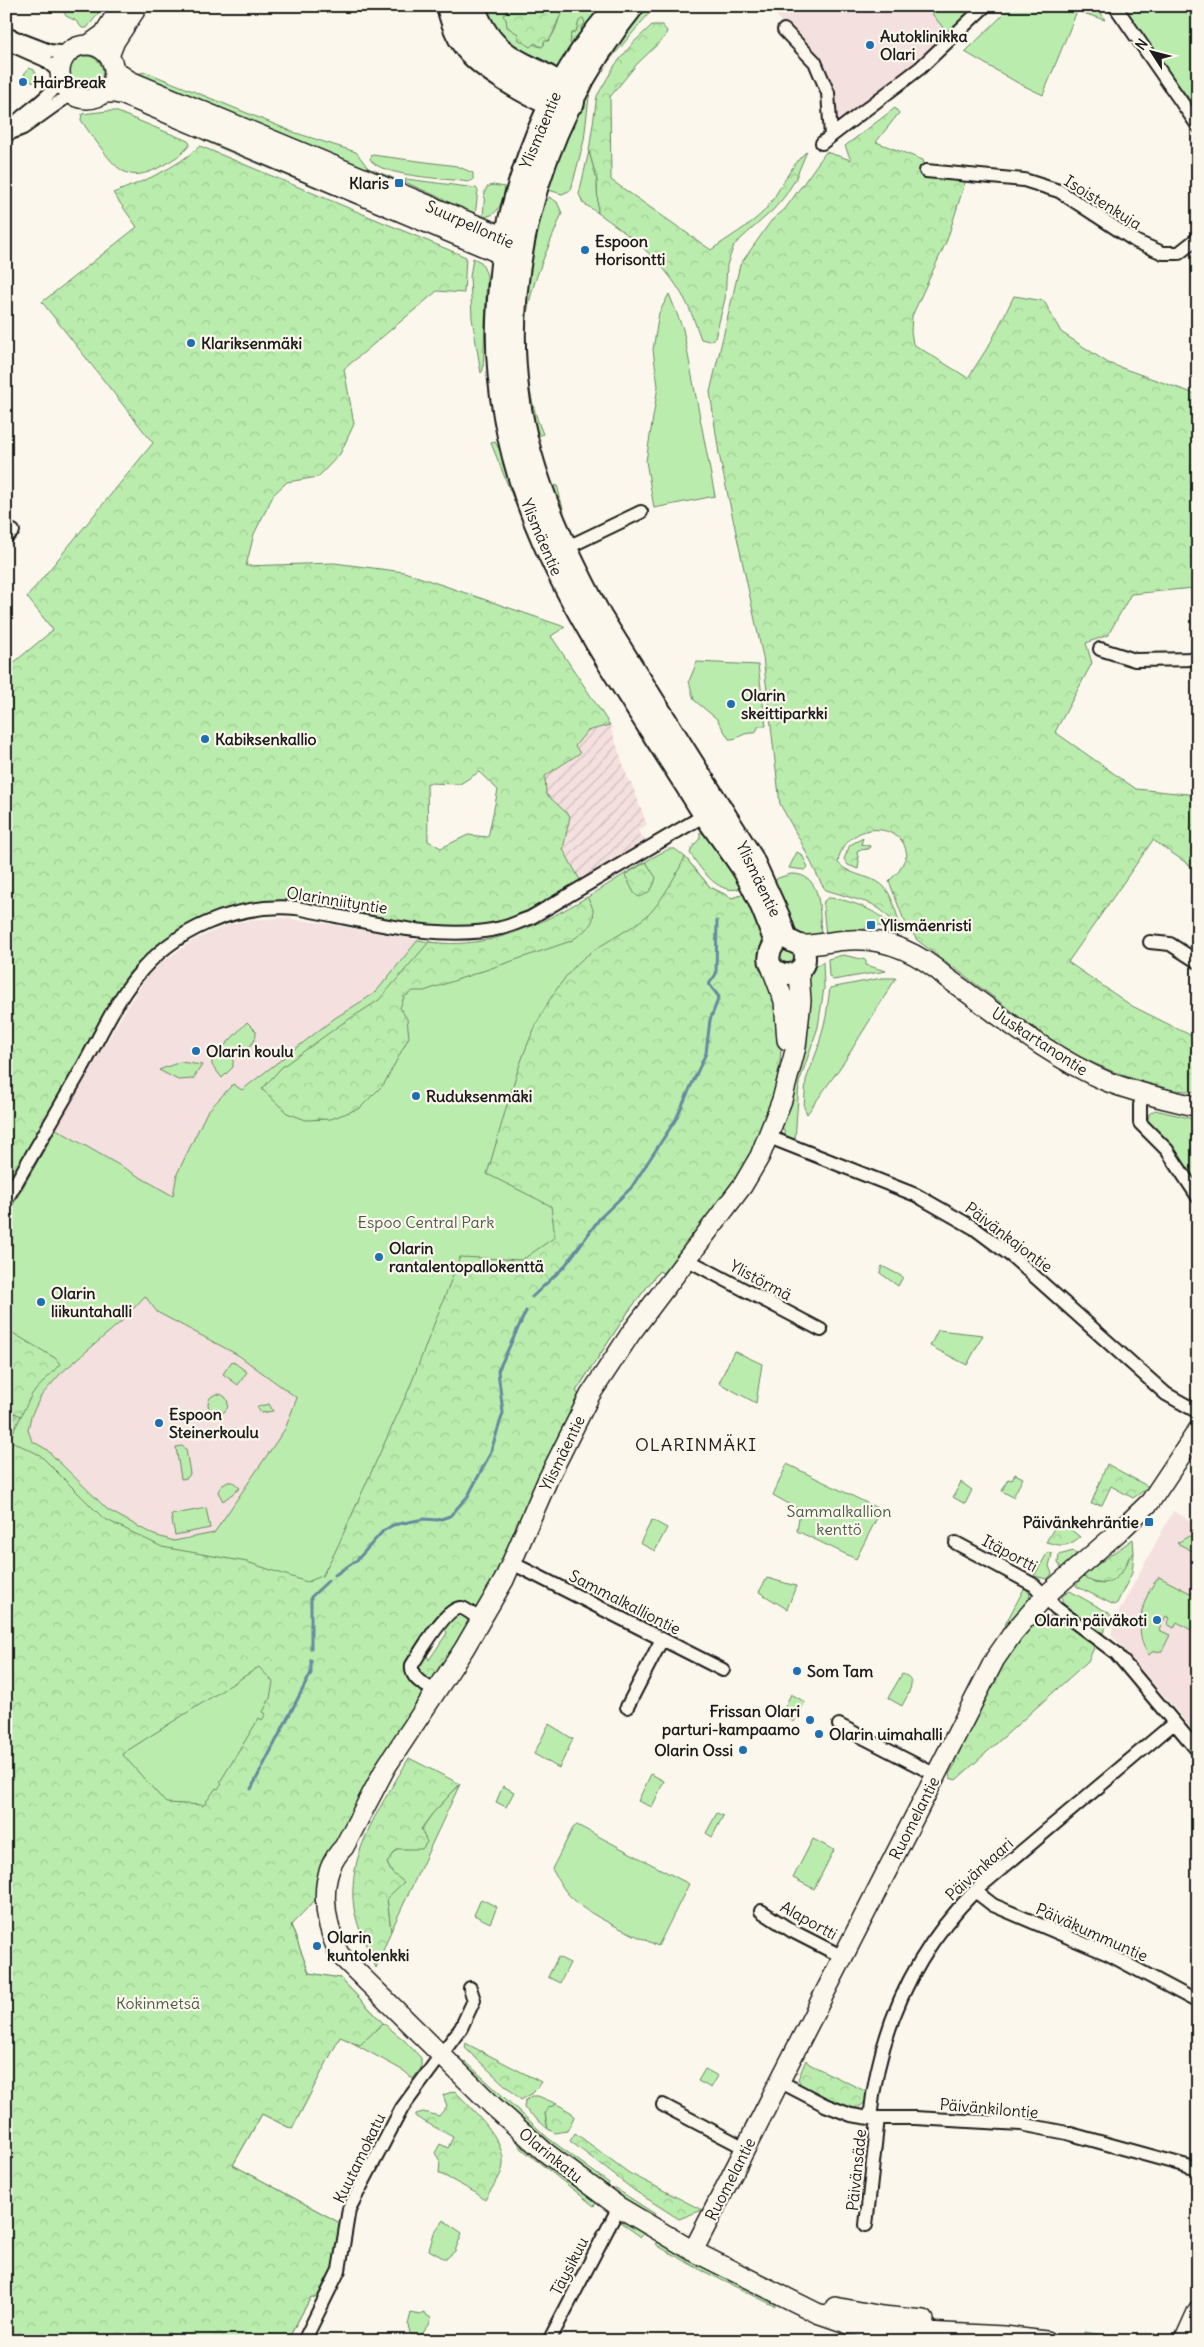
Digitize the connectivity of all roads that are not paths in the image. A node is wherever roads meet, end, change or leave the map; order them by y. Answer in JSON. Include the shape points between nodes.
{"nodes":[{"id":1,"x":121,"y":6,"type":"edge"},
{"id":2,"x":138,"y":6,"type":"edge"},
{"id":3,"x":449,"y":6,"type":"edge"},
{"id":4,"x":472,"y":6,"type":"edge"},
{"id":5,"x":616,"y":6,"type":"edge"},
{"id":6,"x":634,"y":6,"type":"edge"},
{"id":7,"x":985,"y":6,"type":"edge"},
{"id":8,"x":1116,"y":6,"type":"edge"},
{"id":9,"x":784,"y":30,"type":"dead end"},
{"id":10,"x":6,"y":34,"type":"edge"},
{"id":11,"x":6,"y":43,"type":"edge"},
{"id":12,"x":90,"y":44,"type":"junction"},
{"id":13,"x":68,"y":53,"type":"junction"},
{"id":14,"x":112,"y":63,"type":"junction"},
{"id":15,"x":59,"y":76,"type":"junction"},
{"id":16,"x":105,"y":93,"type":"junction"},
{"id":17,"x":560,"y":96,"type":"junction"},
{"id":18,"x":76,"y":98,"type":"junction"},
{"id":19,"x":1198,"y":126,"type":"edge"},
{"id":20,"x":6,"y":134,"type":"edge"},
{"id":21,"x":926,"y":171,"type":"dead end"},
{"id":22,"x":522,"y":208,"type":"junction"},
{"id":23,"x":1198,"y":238,"type":"edge"},
{"id":24,"x":503,"y":245,"type":"junction"},
{"id":25,"x":523,"y":248,"type":"junction"},
{"id":26,"x":641,"y":512,"type":"dead end"},
{"id":27,"x":566,"y":548,"type":"junction"},
{"id":28,"x":1100,"y":649,"type":"dead end"},
{"id":29,"x":1198,"y":659,"type":"edge"},
{"id":30,"x":711,"y":811,"type":"junction"},
{"id":31,"x":1150,"y":942,"type":"dead end"},
{"id":32,"x":793,"y":952,"type":"junction"},
{"id":33,"x":1198,"y":962,"type":"edge"},
{"id":34,"x":772,"y":969,"type":"junction"},
{"id":35,"x":789,"y":1068,"type":"junction"},
{"id":36,"x":1143,"y":1094,"type":"junction"},
{"id":37,"x":1198,"y":1107,"type":"edge"},
{"id":38,"x":769,"y":1137,"type":"junction"},
{"id":39,"x":1198,"y":1197,"type":"edge"},
{"id":40,"x":6,"y":1200,"type":"edge"},
{"id":41,"x":686,"y":1259,"type":"junction"},
{"id":42,"x":821,"y":1330,"type":"dead end"},
{"id":43,"x":1198,"y":1412,"type":"edge"},
{"id":44,"x":1198,"y":1430,"type":"edge"},
{"id":45,"x":956,"y":1543,"type":"dead end"},
{"id":46,"x":512,"y":1563,"type":"junction"},
{"id":47,"x":1045,"y":1596,"type":"junction"},
{"id":48,"x":482,"y":1621,"type":"junction"},
{"id":49,"x":662,"y":1639,"type":"junction"},
{"id":50,"x":724,"y":1670,"type":"dead end"},
{"id":51,"x":435,"y":1691,"type":"junction"},
{"id":52,"x":627,"y":1707,"type":"dead end"},
{"id":53,"x":1174,"y":1723,"type":"junction"},
{"id":54,"x":839,"y":1725,"type":"dead end"},
{"id":55,"x":1198,"y":1751,"type":"edge"},
{"id":56,"x":936,"y":1775,"type":"junction"},
{"id":57,"x":975,"y":1891,"type":"junction"},
{"id":58,"x":332,"y":1906,"type":"joint"},
{"id":59,"x":761,"y":1911,"type":"dead end"},
{"id":60,"x":843,"y":1956,"type":"junction"},
{"id":61,"x":470,"y":1988,"type":"dead end"},
{"id":62,"x":1198,"y":2002,"type":"edge"},
{"id":63,"x":441,"y":2055,"type":"junction"},
{"id":64,"x":779,"y":2081,"type":"junction"},
{"id":65,"x":663,"y":2105,"type":"dead end"},
{"id":66,"x":874,"y":2118,"type":"junction"},
{"id":67,"x":745,"y":2148,"type":"junction"},
{"id":68,"x":1198,"y":2169,"type":"edge"},
{"id":69,"x":619,"y":2207,"type":"junction"},
{"id":70,"x":866,"y":2225,"type":"dead end"},
{"id":71,"x":693,"y":2251,"type":"junction"},
{"id":72,"x":1198,"y":2310,"type":"edge"},
{"id":73,"x":880,"y":2331,"type":"edge"},
{"id":74,"x":304,"y":2341,"type":"edge"},
{"id":75,"x":548,"y":2341,"type":"edge"},
{"id":76,"x":1046,"y":2341,"type":"edge"},
{"id":77,"x":1184,"y":2341,"type":"edge"}],
"edges":[{"from":1,"to":12,"type":"main road","via":[[104,34]]},
{"from":2,"to":14,"type":"main road","via":[[115,41]]},
{"from":3,"to":17,"type":"highway","via":[[461,39],[488,67]]},
{"from":4,"to":17,"type":"highway","via":[[482,30],[502,52]]},
{"from":5,"to":17,"type":"main road","via":[[592,36]]},
{"from":6,"to":17,"type":"main road","via":[[606,44]]},
{"from":7,"to":9,"type":"street","via":[[920,68],[827,139],[828,93],[815,62]]},
{"from":8,"to":19,"type":"street"},
{"from":10,"to":13,"type":"street","via":[[50,52]]},
{"from":11,"to":15,"type":"street","via":[[45,60]]},
{"from":12,"to":13,"type":"main road"},
{"from":12,"to":14,"type":"main road","via":[[98,47]]},
{"from":13,"to":15,"type":"main road"},
{"from":14,"to":16,"type":"main road","via":[[111,86]]},
{"from":14,"to":24,"type":"main road","name":"Suurpellontie","via":[[130,81]]},
{"from":15,"to":18,"type":"main road","via":[[68,92]]},
{"from":15,"to":20,"type":"street","via":[[48,95],[17,120]]},
{"from":16,"to":18,"type":"main road","via":[[91,99]]},
{"from":16,"to":24,"type":"main road","name":"Suurpellontie","via":[[124,95]]},
{"from":17,"to":22,"type":"main road","name":"Ylismäentie"},
{"from":18,"to":20,"type":"street","via":[[65,98],[23,128]]},
{"from":21,"to":23,"type":"street","name":"Isoistenkuja","via":[[1024,180],[1059,191],[1137,242],[1163,253],[1179,253]]},
{"from":22,"to":24,"type":"main road","name":"Ylismäentie"},
{"from":22,"to":25,"type":"main road","name":"Ylismäentie"},
{"from":24,"to":25,"type":"main road","name":"Suurpellontie"},
{"from":24,"to":30,"type":"main road","name":"Ylismäentie","via":[[497,305],[497,376],[507,438],[526,505],[563,585]]},
{"from":25,"to":27,"type":"main road","name":"Ylismäentie","via":[[516,321],[519,390],[531,452],[549,509]]},
{"from":26,"to":27,"type":"street"},
{"from":27,"to":30,"type":"main road","name":"Ylismäentie"},
{"from":28,"to":29,"type":"street","via":[[1135,660]]},
{"from":30,"to":32,"type":"main road","name":"Ylismäentie","via":[[762,906]]},
{"from":30,"to":40,"type":"street","name":"Olarinniityntie","via":[[530,918],[500,928],[430,932],[275,906],[242,912],[199,926],[156,957],[128,988]]},
{"from":31,"to":33,"type":"street","via":[[1170,944]]},
{"from":32,"to":34,"type":"main road","via":[[769,957]]},
{"from":32,"to":34,"type":"main road","via":[[784,975]]},
{"from":32,"to":35,"type":"main road","name":"Ylismäentie","via":[[801,1001],[796,1047]]},
{"from":32,"to":36,"type":"main road","name":"Uuskartanontie","via":[[875,952],[902,959],[947,978],[1066,1062]]},
{"from":34,"to":35,"type":"main road","name":"Ylismäentie","via":[[784,1001],[788,1024]]},
{"from":35,"to":38,"type":"main road","name":"Ylismäentie"},
{"from":36,"to":37,"type":"main road","name":"Uuskartanontie"},
{"from":36,"to":39,"type":"street","via":[[1140,1123],[1167,1150]]},
{"from":38,"to":41,"type":"main road","name":"Ylismäentie","via":[[743,1185]]},
{"from":38,"to":43,"type":"street","name":"Päivänkajontie","via":[[924,1199],[974,1228],[1022,1264],[1152,1382]]},
{"from":41,"to":42,"type":"street","name":"Ylistörmä"},
{"from":41,"to":46,"type":"main road","name":"Ylismäentie","via":[[590,1395],[548,1479]]},
{"from":44,"to":47,"type":"main road","name":"Ruomelantie","via":[[1161,1489],[1140,1513]]},
{"from":45,"to":47,"type":"street","name":"Itäportti","via":[[1026,1579]]},
{"from":46,"to":48,"type":"main road","name":"Ylismäentie"},
{"from":46,"to":49,"type":"street","name":"Sammalkalliontie"},
{"from":47,"to":53,"type":"street","via":[[1064,1615],[1116,1653]]},
{"from":47,"to":56,"type":"main road","name":"Ruomelantie","via":[[995,1659]]},
{"from":48,"to":51,"type":"main road","name":"Ylismäentie"},
{"from":48,"to":51,"type":"street","via":[[464,1609],[449,1612],[412,1665],[414,1676]]},
{"from":49,"to":50,"type":"street","name":"Sammalkalliontie"},
{"from":49,"to":52,"type":"street"},
{"from":51,"to":58,"type":"main road","name":"Ylismäentie","via":[[386,1768],[344,1847]]},
{"from":53,"to":55,"type":"street"},
{"from":53,"to":57,"type":"street","name":"Päivänkaari"},
{"from":54,"to":56,"type":"street"},
{"from":56,"to":60,"type":"main road","name":"Ruomelantie"},
{"from":57,"to":62,"type":"street","name":"Päiväkummuntie","via":[[993,1906],[1108,1954]]},
{"from":57,"to":66,"type":"street","name":"Päivänkaari","via":[[928,1948],[896,2010],[885,2036],[875,2080]]},
{"from":58,"to":63,"type":"main road","name":"Olarinkatu","via":[[354,1967]]},
{"from":59,"to":60,"type":"street","name":"Alaportti","via":[[792,1931]]},
{"from":60,"to":64,"type":"main road","name":"Ruomelantie"},
{"from":61,"to":63,"type":"street","name":"Kuutamokatu","via":[[474,2000],[461,2028]]},
{"from":63,"to":69,"type":"main road","name":"Olarinkatu","via":[[545,2152]]},
{"from":63,"to":74,"type":"street","name":"Kuutamokatu","via":[[402,2108],[349,2209],[339,2270]]},
{"from":64,"to":66,"type":"street","name":"Päivänkilontie","via":[[838,2111]]},
{"from":64,"to":67,"type":"main road","name":"Ruomelantie"},
{"from":65,"to":67,"type":"street"},
{"from":66,"to":68,"type":"street","name":"Päivänkilontie","via":[[1021,2124],[1068,2133]]},
{"from":66,"to":70,"type":"street","name":"Päivänsäde"},
{"from":67,"to":71,"type":"main road","name":"Ruomelantie"},
{"from":69,"to":71,"type":"main road","name":"Olarinkatu"},
{"from":69,"to":75,"type":"street","name":"Täysikuu"},
{"from":71,"to":73,"type":"main road","name":"Olarinkatu","via":[[783,2296],[855,2312]]},
{"from":72,"to":77,"type":"main road"},
{"from":73,"to":76,"type":"main road","name":"Olarinkatu","via":[[950,2322],[1004,2336]]}]}
